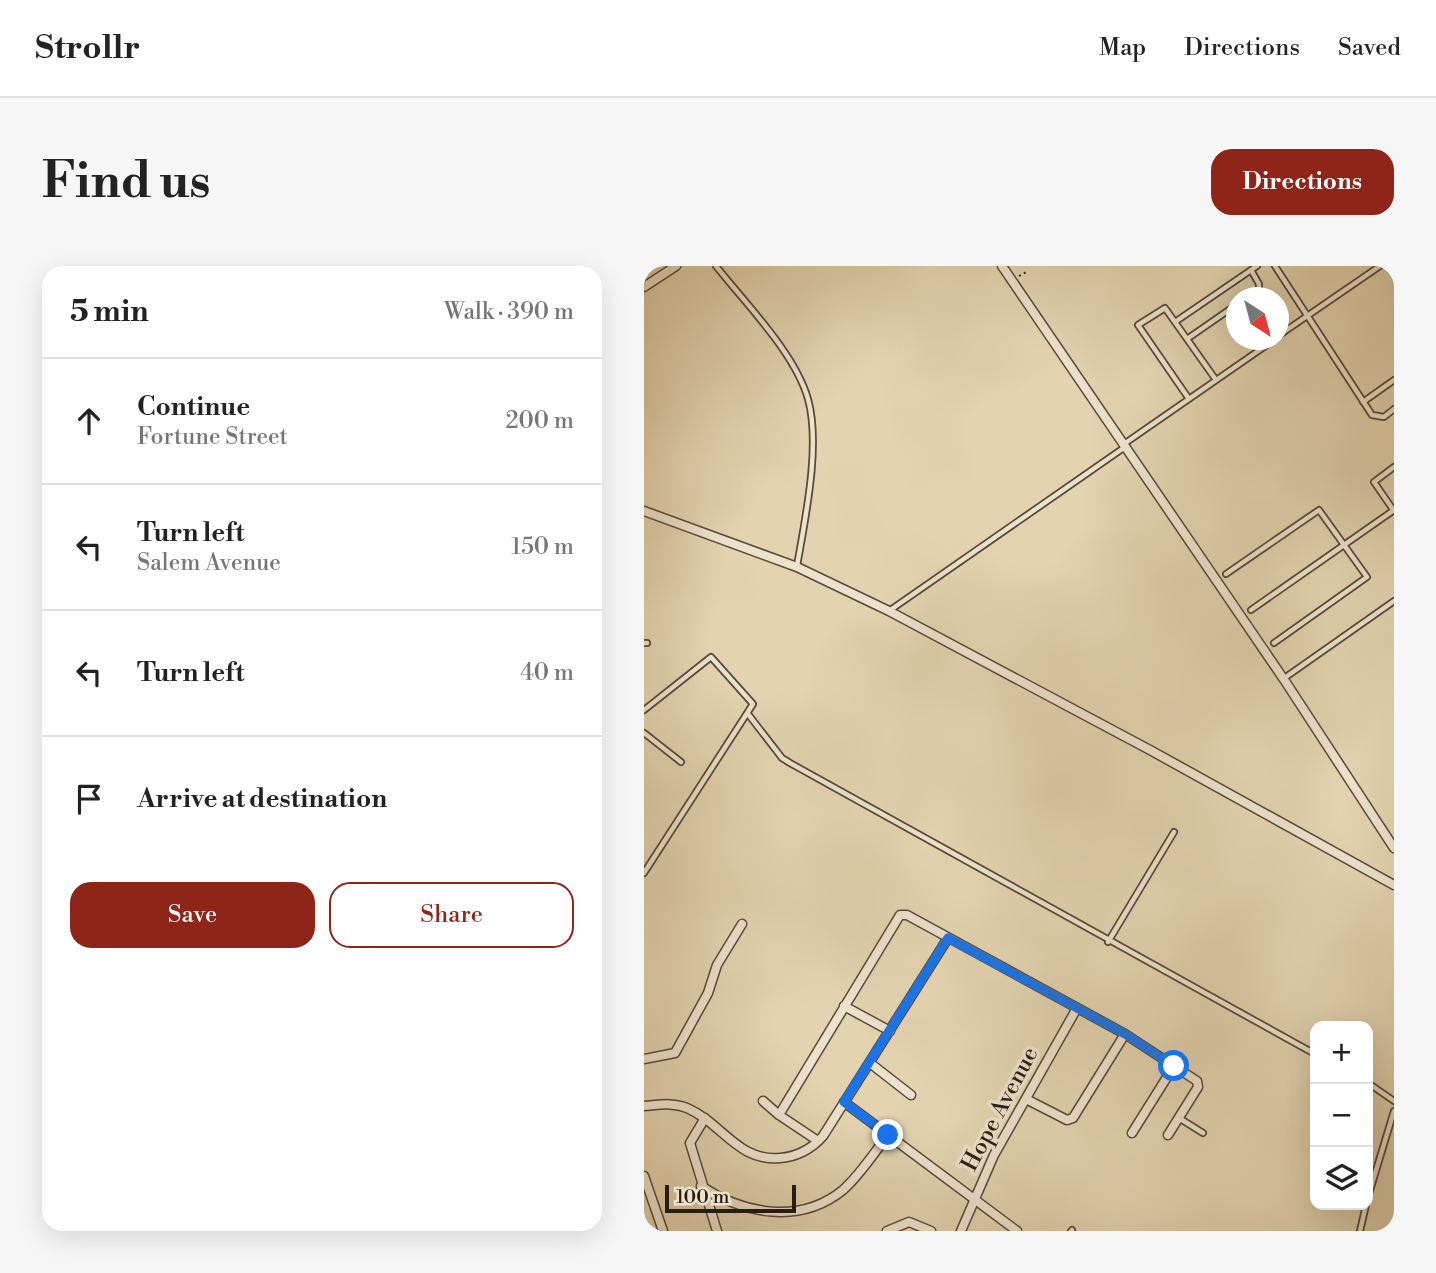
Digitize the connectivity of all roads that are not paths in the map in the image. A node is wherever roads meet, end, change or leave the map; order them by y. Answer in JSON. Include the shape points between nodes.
{"nodes":[{"id":1,"x":676,"y":266,"type":"edge"},
{"id":2,"x":716,"y":266,"type":"edge"},
{"id":3,"x":1002,"y":266,"type":"edge"},
{"id":4,"x":1257,"y":266,"type":"edge"},
{"id":5,"x":1275,"y":266,"type":"edge"},
{"id":6,"x":1380,"y":266,"type":"edge"},
{"id":7,"x":1251,"y":270,"type":"junction"},
{"id":8,"x":644,"y":287,"type":"edge"},
{"id":9,"x":1258,"y":287,"type":"edge"},
{"id":10,"x":1226,"y":312,"type":"edge"},
{"id":11,"x":1308,"y":316,"type":"junction"},
{"id":12,"x":1175,"y":322,"type":"junction"},
{"id":13,"x":1289,"y":329,"type":"edge"},
{"id":14,"x":1187,"y":339,"type":"junction"},
{"id":15,"x":1260,"y":350,"type":"edge"},
{"id":16,"x":1216,"y":380,"type":"junction"},
{"id":17,"x":1394,"y":380,"type":"edge"},
{"id":18,"x":1189,"y":399,"type":"junction"},
{"id":19,"x":1363,"y":402,"type":"junction"},
{"id":20,"x":1394,"y":410,"type":"edge"},
{"id":21,"x":1124,"y":445,"type":"junction"},
{"id":22,"x":1394,"y":467,"type":"edge"},
{"id":23,"x":644,"y":511,"type":"edge"},
{"id":24,"x":1394,"y":511,"type":"edge"},
{"id":25,"x":1344,"y":545,"type":"junction"},
{"id":26,"x":797,"y":567,"type":"junction"},
{"id":27,"x":1226,"y":574,"type":"dead end"},
{"id":28,"x":1394,"y":601,"type":"edge"},
{"id":29,"x":1251,"y":610,"type":"dead end"},
{"id":30,"x":889,"y":611,"type":"junction"},
{"id":31,"x":1274,"y":643,"type":"dead end"},
{"id":32,"x":1283,"y":679,"type":"junction"},
{"id":33,"x":644,"y":710,"type":"edge"},
{"id":34,"x":748,"y":714,"type":"junction"},
{"id":35,"x":644,"y":733,"type":"edge"},
{"id":36,"x":681,"y":762,"type":"dead end"},
{"id":37,"x":1394,"y":830,"type":"edge"},
{"id":38,"x":1174,"y":832,"type":"dead end"},
{"id":39,"x":1385,"y":835,"type":"junction"},
{"id":40,"x":1394,"y":848,"type":"edge"},
{"id":41,"x":644,"y":873,"type":"edge"},
{"id":42,"x":1394,"y":885,"type":"edge"},
{"id":43,"x":742,"y":924,"type":"dead end"},
{"id":44,"x":948,"y":938,"type":"junction"},
{"id":45,"x":1108,"y":942,"type":"junction"},
{"id":46,"x":844,"y":1006,"type":"junction"},
{"id":47,"x":1077,"y":1008,"type":"junction"},
{"id":48,"x":890,"y":1031,"type":"junction"},
{"id":49,"x":1125,"y":1034,"type":"junction"},
{"id":50,"x":1310,"y":1051,"type":"edge"},
{"id":51,"x":644,"y":1059,"type":"edge"},
{"id":52,"x":870,"y":1063,"type":"junction"},
{"id":53,"x":1174,"y":1066,"type":"junction"},
{"id":54,"x":1369,"y":1084,"type":"edge"},
{"id":55,"x":911,"y":1095,"type":"dead end"},
{"id":56,"x":1026,"y":1099,"type":"junction"},
{"id":57,"x":763,"y":1101,"type":"dead end"},
{"id":58,"x":1394,"y":1101,"type":"edge"},
{"id":59,"x":844,"y":1102,"type":"junction"},
{"id":60,"x":644,"y":1106,"type":"edge"},
{"id":61,"x":1394,"y":1111,"type":"edge"},
{"id":62,"x":779,"y":1115,"type":"junction"},
{"id":63,"x":705,"y":1118,"type":"junction"},
{"id":64,"x":1178,"y":1118,"type":"junction"},
{"id":65,"x":1132,"y":1133,"type":"dead end"},
{"id":66,"x":1203,"y":1133,"type":"dead end"},
{"id":67,"x":888,"y":1135,"type":"junction"},
{"id":68,"x":1168,"y":1135,"type":"dead end"},
{"id":69,"x":818,"y":1141,"type":"junction"},
{"id":70,"x":644,"y":1177,"type":"edge"},
{"id":71,"x":1373,"y":1180,"type":"edge"},
{"id":72,"x":701,"y":1186,"type":"junction"},
{"id":73,"x":974,"y":1200,"type":"junction"},
{"id":74,"x":1365,"y":1210,"type":"edge"},
{"id":75,"x":663,"y":1231,"type":"edge"},
{"id":76,"x":717,"y":1231,"type":"edge"},
{"id":77,"x":887,"y":1231,"type":"edge"},
{"id":78,"x":931,"y":1231,"type":"edge"},
{"id":79,"x":961,"y":1231,"type":"edge"},
{"id":80,"x":1017,"y":1231,"type":"edge"},
{"id":81,"x":1360,"y":1231,"type":"edge"}],
"edges":[{"from":1,"to":8,"type":"street"},
{"from":2,"to":26,"type":"lane","via":[[782,352],[808,399],[811,458]]},
{"from":3,"to":21,"type":"street"},
{"from":4,"to":7,"type":"lane"},
{"from":5,"to":11,"type":"lane"},
{"from":6,"to":11,"type":"lane"},
{"from":7,"to":9,"type":"lane"},
{"from":7,"to":12,"type":"lane"},
{"from":10,"to":14,"type":"lane"},
{"from":11,"to":13,"type":"lane"},
{"from":11,"to":19,"type":"lane"},
{"from":12,"to":14,"type":"lane"},
{"from":12,"to":18,"type":"lane","via":[[1164,307],[1138,325]]},
{"from":14,"to":16,"type":"lane"},
{"from":15,"to":16,"type":"lane"},
{"from":16,"to":18,"type":"lane"},
{"from":17,"to":19,"type":"lane"},
{"from":18,"to":21,"type":"lane"},
{"from":19,"to":20,"type":"lane","via":[[1378,418]]},
{"from":21,"to":30,"type":"lane"},
{"from":21,"to":32,"type":"street"},
{"from":22,"to":24,"type":"lane","via":[[1374,482]]},
{"from":23,"to":26,"type":"street"},
{"from":24,"to":25,"type":"lane"},
{"from":25,"to":27,"type":"lane","via":[[1319,510]]},
{"from":25,"to":29,"type":"lane"},
{"from":25,"to":31,"type":"lane","via":[[1367,577]]},
{"from":26,"to":30,"type":"street"},
{"from":28,"to":32,"type":"lane"},
{"from":30,"to":42,"type":"street"},
{"from":32,"to":39,"type":"street"},
{"from":33,"to":34,"type":"lane","via":[[711,657],[753,704]]},
{"from":34,"to":41,"type":"lane"},
{"from":34,"to":45,"type":"lane","via":[[782,758]]},
{"from":35,"to":36,"type":"lane"},
{"from":37,"to":39,"type":"lane"},
{"from":38,"to":45,"type":"lane"},
{"from":39,"to":40,"type":"street"},
{"from":43,"to":51,"type":"street","via":[[675,1053]]},
{"from":44,"to":46,"type":"street","via":[[900,915]]},
{"from":44,"to":47,"type":"street"},
{"from":44,"to":48,"type":"street"},
{"from":45,"to":50,"type":"lane"},
{"from":46,"to":48,"type":"street"},
{"from":46,"to":62,"type":"street"},
{"from":47,"to":49,"type":"street"},
{"from":47,"to":56,"type":"street","name":"Hope Avenue"},
{"from":48,"to":52,"type":"street"},
{"from":49,"to":53,"type":"street"},
{"from":49,"to":56,"type":"street","via":[[1073,1118],[1067,1120]]},
{"from":52,"to":55,"type":"street"},
{"from":52,"to":59,"type":"street"},
{"from":53,"to":64,"type":"street","via":[[1198,1083]]},
{"from":53,"to":65,"type":"street"},
{"from":54,"to":58,"type":"lane"},
{"from":56,"to":73,"type":"street","name":"Hope Avenue"},
{"from":57,"to":62,"type":"street"},
{"from":59,"to":67,"type":"street"},
{"from":59,"to":69,"type":"street"},
{"from":60,"to":63,"type":"street","via":[[680,1105]]},
{"from":61,"to":71,"type":"lane"},
{"from":62,"to":69,"type":"street"},
{"from":63,"to":69,"type":"street","via":[[754,1156],[789,1157]]},
{"from":63,"to":72,"type":"street","via":[[690,1143]]},
{"from":64,"to":66,"type":"lane"},
{"from":64,"to":68,"type":"street"},
{"from":67,"to":72,"type":"street","via":[[843,1190],[802,1210],[741,1208]]},
{"from":67,"to":73,"type":"street"},
{"from":70,"to":75,"type":"street"},
{"from":72,"to":76,"type":"street"},
{"from":73,"to":79,"type":"street","name":"Hope Avenue"},
{"from":73,"to":80,"type":"street"},
{"from":74,"to":81,"type":"lane"},
{"from":77,"to":78,"type":"street","via":[[909,1222]]}]}
